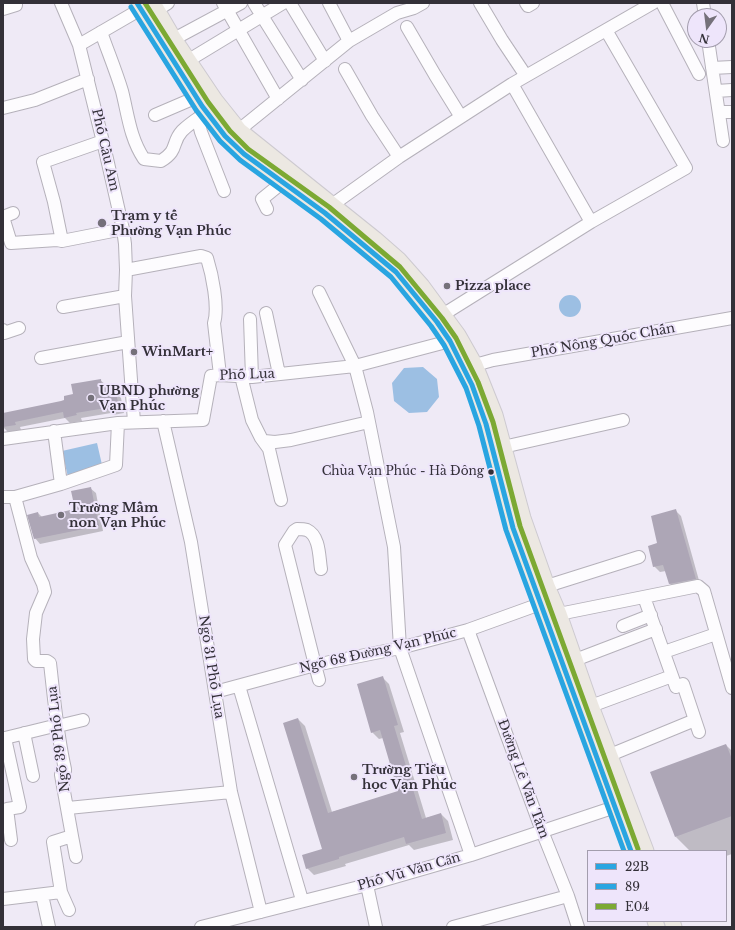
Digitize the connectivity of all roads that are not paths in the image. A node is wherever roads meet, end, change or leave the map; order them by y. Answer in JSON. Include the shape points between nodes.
{"nodes":[{"id":1,"x":16,"y":3,"type":"edge"},
{"id":2,"x":61,"y":3,"type":"edge"},
{"id":3,"x":241,"y":3,"type":"edge"},
{"id":4,"x":254,"y":3,"type":"edge"},
{"id":5,"x":283,"y":3,"type":"edge"},
{"id":6,"x":290,"y":3,"type":"edge"},
{"id":7,"x":329,"y":3,"type":"edge"},
{"id":8,"x":423,"y":3,"type":"edge"},
{"id":9,"x":480,"y":3,"type":"edge"},
{"id":10,"x":526,"y":3,"type":"edge"},
{"id":11,"x":533,"y":3,"type":"edge"},
{"id":12,"x":652,"y":3,"type":"edge"},
{"id":13,"x":662,"y":3,"type":"edge"},
{"id":14,"x":151,"y":6,"type":"edge"},
{"id":15,"x":225,"y":7,"type":"edge"},
{"id":16,"x":3,"y":9,"type":"edge"},
{"id":17,"x":262,"y":16,"type":"junction"},
{"id":18,"x":407,"y":27,"type":"dead end"},
{"id":19,"x":239,"y":30,"type":"junction"},
{"id":20,"x":606,"y":30,"type":"junction"},
{"id":21,"x":101,"y":32,"type":"junction"},
{"id":22,"x":174,"y":39,"type":"junction"},
{"id":23,"x":350,"y":41,"type":"junction"},
{"id":24,"x":79,"y":44,"type":"junction"},
{"id":25,"x":709,"y":48,"type":"edge"},
{"id":26,"x":325,"y":61,"type":"junction"},
{"id":27,"x":184,"y":64,"type":"junction"},
{"id":28,"x":732,"y":67,"type":"edge"},
{"id":29,"x":712,"y":68,"type":"junction"},
{"id":30,"x":345,"y":69,"type":"dead end"},
{"id":31,"x":699,"y":74,"type":"dead end"},
{"id":32,"x":526,"y":76,"type":"junction"},
{"id":33,"x":88,"y":79,"type":"junction"},
{"id":34,"x":302,"y":80,"type":"junction"},
{"id":35,"x":512,"y":84,"type":"junction"},
{"id":36,"x":732,"y":90,"type":"edge"},
{"id":37,"x":716,"y":91,"type":"junction"},
{"id":38,"x":278,"y":99,"type":"junction"},
{"id":39,"x":200,"y":107,"type":"junction"},
{"id":40,"x":3,"y":108,"type":"edge"},
{"id":41,"x":720,"y":112,"type":"junction"},
{"id":42,"x":732,"y":112,"type":"edge"},
{"id":43,"x":155,"y":115,"type":"dead end"},
{"id":44,"x":461,"y":117,"type":"junction"},
{"id":45,"x":239,"y":130,"type":"junction"},
{"id":46,"x":103,"y":141,"type":"junction"},
{"id":47,"x":723,"y":142,"type":"dead end"},
{"id":48,"x":399,"y":157,"type":"junction"},
{"id":49,"x":283,"y":182,"type":"junction"},
{"id":50,"x":224,"y":191,"type":"dead end"},
{"id":51,"x":267,"y":209,"type":"dead end"},
{"id":52,"x":329,"y":209,"type":"junction"},
{"id":53,"x":7,"y":220,"type":"edge"},
{"id":54,"x":591,"y":222,"type":"junction"},
{"id":55,"x":123,"y":229,"type":"junction"},
{"id":56,"x":62,"y":241,"type":"junction"},
{"id":57,"x":126,"y":270,"type":"junction"},
{"id":58,"x":320,"y":292,"type":"dead end"},
{"id":59,"x":125,"y":296,"type":"junction"},
{"id":60,"x":63,"y":307,"type":"dead end"},
{"id":61,"x":266,"y":313,"type":"dead end"},
{"id":62,"x":444,"y":314,"type":"junction"},
{"id":63,"x":732,"y":318,"type":"edge"},
{"id":64,"x":250,"y":319,"type":"dead end"},
{"id":65,"x":19,"y":328,"type":"dead end"},
{"id":66,"x":3,"y":330,"type":"edge"},
{"id":67,"x":450,"y":341,"type":"junction"},
{"id":68,"x":128,"y":342,"type":"junction"},
{"id":69,"x":42,"y":358,"type":"dead end"},
{"id":70,"x":475,"y":365,"type":"junction"},
{"id":71,"x":355,"y":366,"type":"junction"},
{"id":72,"x":279,"y":374,"type":"junction"},
{"id":73,"x":220,"y":375,"type":"junction"},
{"id":74,"x":246,"y":377,"type":"junction"},
{"id":75,"x":624,"y":420,"type":"dead end"},
{"id":76,"x":163,"y":421,"type":"junction"},
{"id":77,"x":134,"y":422,"type":"junction"},
{"id":78,"x":369,"y":422,"type":"junction"},
{"id":79,"x":118,"y":423,"type":"junction"},
{"id":80,"x":54,"y":431,"type":"junction"},
{"id":81,"x":3,"y":439,"type":"edge"},
{"id":82,"x":264,"y":441,"type":"junction"},
{"id":83,"x":498,"y":449,"type":"junction"},
{"id":84,"x":61,"y":484,"type":"junction"},
{"id":85,"x":3,"y":497,"type":"edge"},
{"id":86,"x":15,"y":497,"type":"junction"},
{"id":87,"x":282,"y":500,"type":"dead end"},
{"id":88,"x":639,"y":557,"type":"dead end"},
{"id":89,"x":321,"y":569,"type":"dead end"},
{"id":90,"x":547,"y":586,"type":"junction"},
{"id":91,"x":644,"y":597,"type":"junction"},
{"id":92,"x":540,"y":604,"type":"junction"},
{"id":93,"x":559,"y":614,"type":"junction"},
{"id":94,"x":651,"y":615,"type":"junction"},
{"id":95,"x":623,"y":626,"type":"dead end"},
{"id":96,"x":656,"y":629,"type":"junction"},
{"id":97,"x":468,"y":630,"type":"junction"},
{"id":98,"x":716,"y":634,"type":"junction"},
{"id":99,"x":400,"y":648,"type":"junction"},
{"id":100,"x":664,"y":652,"type":"junction"},
{"id":101,"x":575,"y":660,"type":"junction"},
{"id":102,"x":315,"y":665,"type":"junction"},
{"id":103,"x":672,"y":676,"type":"junction"},
{"id":104,"x":320,"y":680,"type":"dead end"},
{"id":105,"x":239,"y":686,"type":"junction"},
{"id":106,"x":732,"y":688,"type":"edge"},
{"id":107,"x":215,"y":692,"type":"junction"},
{"id":108,"x":585,"y":708,"type":"junction"},
{"id":109,"x":83,"y":720,"type":"dead end"},
{"id":110,"x":695,"y":720,"type":"junction"},
{"id":111,"x":58,"y":725,"type":"junction"},
{"id":112,"x":699,"y":732,"type":"dead end"},
{"id":113,"x":24,"y":733,"type":"junction"},
{"id":114,"x":4,"y":738,"type":"edge"},
{"id":115,"x":610,"y":755,"type":"junction"},
{"id":116,"x":33,"y":776,"type":"dead end"},
{"id":117,"x":8,"y":777,"type":"edge"},
{"id":118,"x":231,"y":792,"type":"junction"},
{"id":119,"x":615,"y":807,"type":"junction"},
{"id":120,"x":68,"y":808,"type":"junction"},
{"id":121,"x":542,"y":831,"type":"junction"},
{"id":122,"x":72,"y":836,"type":"junction"},
{"id":123,"x":11,"y":840,"type":"dead end"},
{"id":124,"x":631,"y":850,"type":"edge"},
{"id":125,"x":646,"y":850,"type":"edge"},
{"id":126,"x":471,"y":855,"type":"junction"},
{"id":127,"x":76,"y":857,"type":"dead end"},
{"id":128,"x":367,"y":885,"type":"junction"},
{"id":129,"x":61,"y":892,"type":"junction"},
{"id":130,"x":42,"y":894,"type":"junction"},
{"id":131,"x":568,"y":896,"type":"junction"},
{"id":132,"x":3,"y":899,"type":"edge"},
{"id":133,"x":302,"y":900,"type":"junction"},
{"id":134,"x":69,"y":910,"type":"dead end"},
{"id":135,"x":261,"y":912,"type":"junction"},
{"id":136,"x":242,"y":922,"type":"edge"},
{"id":137,"x":49,"y":927,"type":"edge"},
{"id":138,"x":201,"y":927,"type":"edge"},
{"id":139,"x":376,"y":927,"type":"edge"},
{"id":140,"x":453,"y":927,"type":"edge"},
{"id":141,"x":578,"y":927,"type":"edge"}],
"edges":[{"from":1,"to":16,"type":"street"},
{"from":2,"to":24,"type":"street","name":"Phố Cầu Am"},
{"from":3,"to":15,"type":"street"},
{"from":4,"to":17,"type":"street"},
{"from":5,"to":17,"type":"street"},
{"from":6,"to":26,"type":"street"},
{"from":7,"to":23,"type":"street"},
{"from":8,"to":23,"type":"street","via":[[397,13]]},
{"from":9,"to":32,"type":"street"},
{"from":10,"to":11,"type":"street","via":[[528,6]]},
{"from":12,"to":20,"type":"street"},
{"from":13,"to":31,"type":"street"},
{"from":14,"to":21,"type":"street"},
{"from":14,"to":22,"type":"main road"},
{"from":14,"to":27,"type":"main road"},
{"from":15,"to":19,"type":"street"},
{"from":15,"to":22,"type":"street"},
{"from":17,"to":19,"type":"street"},
{"from":17,"to":34,"type":"street"},
{"from":18,"to":44,"type":"street"},
{"from":19,"to":27,"type":"street"},
{"from":19,"to":38,"type":"street"},
{"from":20,"to":32,"type":"street"},
{"from":20,"to":54,"type":"street","via":[[686,168]]},
{"from":21,"to":24,"type":"street"},
{"from":21,"to":39,"type":"street","via":[[122,91],[128,122],[137,148],[144,159],[161,162],[169,156],[174,150],[176,140]]},
{"from":22,"to":27,"type":"main road"},
{"from":23,"to":26,"type":"street"},
{"from":24,"to":33,"type":"street","name":"Phố Cầu Am"},
{"from":25,"to":29,"type":"street"},
{"from":26,"to":34,"type":"street"},
{"from":27,"to":39,"type":"main road"},
{"from":27,"to":45,"type":"main road"},
{"from":28,"to":29,"type":"street"},
{"from":29,"to":37,"type":"street"},
{"from":30,"to":48,"type":"street"},
{"from":32,"to":35,"type":"street"},
{"from":33,"to":40,"type":"street","via":[[35,100]]},
{"from":33,"to":46,"type":"street","name":"Phố Cầu Am"},
{"from":34,"to":38,"type":"street"},
{"from":35,"to":44,"type":"street"},
{"from":35,"to":54,"type":"street"},
{"from":36,"to":37,"type":"street"},
{"from":37,"to":41,"type":"street"},
{"from":38,"to":45,"type":"street"},
{"from":39,"to":43,"type":"street"},
{"from":39,"to":49,"type":"main road","via":[[244,154]]},
{"from":39,"to":50,"type":"street","via":[[201,132]]},
{"from":41,"to":42,"type":"street"},
{"from":41,"to":47,"type":"street"},
{"from":44,"to":48,"type":"street"},
{"from":45,"to":52,"type":"main road"},
{"from":46,"to":55,"type":"street","name":"Phố Cầu Am"},
{"from":46,"to":56,"type":"street","via":[[43,162]]},
{"from":48,"to":52,"type":"street"},
{"from":49,"to":51,"type":"street","via":[[262,199]]},
{"from":49,"to":52,"type":"main road"},
{"from":52,"to":62,"type":"main road","via":[[375,239],[399,260]]},
{"from":52,"to":67,"type":"main road","via":[[396,272]]},
{"from":53,"to":56,"type":"street","via":[[11,243]]},
{"from":54,"to":62,"type":"street"},
{"from":55,"to":56,"type":"street"},
{"from":55,"to":57,"type":"street","name":"Phố Cầu Am"},
{"from":57,"to":59,"type":"street","name":"Phố Cầu Am"},
{"from":57,"to":73,"type":"street","via":[[201,256],[207,258],[216,306],[214,323]]},
{"from":58,"to":71,"type":"street"},
{"from":59,"to":60,"type":"street"},
{"from":59,"to":68,"type":"street","name":"Phố Cầu Am"},
{"from":61,"to":72,"type":"street"},
{"from":62,"to":70,"type":"main road"},
{"from":63,"to":70,"type":"street","name":"Phố Nông Quốc Chấn"},
{"from":64,"to":74,"type":"street"},
{"from":65,"to":66,"type":"street","via":[[4,332]]},
{"from":67,"to":71,"type":"street","name":"Phố Lụa"},
{"from":67,"to":83,"type":"main road","via":[[472,384]]},
{"from":68,"to":69,"type":"street"},
{"from":68,"to":77,"type":"street","name":"Phố Cầu Am"},
{"from":70,"to":83,"type":"main road","via":[[495,415]]},
{"from":71,"to":72,"type":"street","name":"Phố Lụa"},
{"from":71,"to":78,"type":"street"},
{"from":72,"to":74,"type":"street","name":"Phố Lụa"},
{"from":73,"to":74,"type":"street","name":"Phố Lụa"},
{"from":73,"to":76,"type":"street","name":"Phố Lụa","via":[[210,378],[203,420]]},
{"from":74,"to":82,"type":"street","via":[[252,420]]},
{"from":75,"to":83,"type":"street"},
{"from":76,"to":77,"type":"street","name":"Phố Lụa"},
{"from":76,"to":107,"type":"street","name":"Ngõ 31 Phố Lụa","via":[[191,542]]},
{"from":77,"to":79,"type":"street","name":"Phố Lụa"},
{"from":78,"to":82,"type":"street","via":[[291,440]]},
{"from":78,"to":99,"type":"street","via":[[394,548]]},
{"from":79,"to":80,"type":"street","name":"Phố Lụa"},
{"from":79,"to":84,"type":"street","via":[[116,465]]},
{"from":80,"to":81,"type":"street","name":"Phố Lụa"},
{"from":80,"to":84,"type":"street"},
{"from":82,"to":87,"type":"street","via":[[269,449]]},
{"from":83,"to":90,"type":"main road"},
{"from":83,"to":92,"type":"main road","via":[[513,528]]},
{"from":84,"to":86,"type":"street"},
{"from":85,"to":86,"type":"street"},
{"from":86,"to":111,"type":"street","name":"Ngõ 39 Phố Lụa","via":[[31,558],[45,592],[36,613],[34,660],[50,662]]},
{"from":88,"to":90,"type":"street"},
{"from":89,"to":102,"type":"street","via":[[314,536],[307,530],[297,529],[286,545]]},
{"from":90,"to":93,"type":"main road"},
{"from":91,"to":93,"type":"street"},
{"from":91,"to":94,"type":"street"},
{"from":91,"to":98,"type":"street","via":[[698,586],[704,591]]},
{"from":92,"to":97,"type":"street","name":"Ngõ 68 Đường Vạn Phúc"},
{"from":92,"to":108,"type":"main road"},
{"from":93,"to":101,"type":"main road"},
{"from":94,"to":95,"type":"street"},
{"from":94,"to":96,"type":"street"},
{"from":96,"to":100,"type":"street"},
{"from":96,"to":101,"type":"street"},
{"from":97,"to":99,"type":"street","name":"Ngõ 68 Đường Vạn Phúc"},
{"from":97,"to":121,"type":"street","name":"Đường Lê Văn Tám"},
{"from":98,"to":100,"type":"street"},
{"from":98,"to":106,"type":"street"},
{"from":99,"to":102,"type":"street","name":"Ngõ 68 Đường Vạn Phúc"},
{"from":99,"to":126,"type":"street"},
{"from":100,"to":103,"type":"street"},
{"from":101,"to":108,"type":"main road"},
{"from":102,"to":104,"type":"street"},
{"from":102,"to":105,"type":"street","name":"Ngõ 68 Đường Vạn Phúc"},
{"from":103,"to":108,"type":"street"},
{"from":103,"to":110,"type":"street","via":[[676,687],[682,684]]},
{"from":105,"to":107,"type":"street","name":"Ngõ 68 Đường Vạn Phúc"},
{"from":105,"to":133,"type":"street"},
{"from":107,"to":118,"type":"street","name":"Ngõ 31 Phố Lụa"},
{"from":108,"to":115,"type":"main road"},
{"from":108,"to":119,"type":"main road"},
{"from":109,"to":111,"type":"street"},
{"from":110,"to":112,"type":"street"},
{"from":110,"to":115,"type":"street"},
{"from":111,"to":113,"type":"street"},
{"from":111,"to":120,"type":"street","name":"Ngõ 39 Phố Lụa","via":[[65,769],[61,775]]},
{"from":113,"to":114,"type":"street"},
{"from":113,"to":116,"type":"street"},
{"from":114,"to":117,"type":"street"},
{"from":115,"to":125,"type":"main road"},
{"from":117,"to":123,"type":"street","via":[[20,807],[7,809]]},
{"from":118,"to":120,"type":"street"},
{"from":118,"to":135,"type":"street","name":"Ngõ 31 Phố Lụa"},
{"from":119,"to":121,"type":"street","name":"Phố Vũ Văn Cẩn"},
{"from":119,"to":124,"type":"main road"},
{"from":120,"to":122,"type":"street","name":"Ngõ 39 Phố Lụa"},
{"from":121,"to":126,"type":"street","name":"Phố Vũ Văn Cẩn"},
{"from":121,"to":131,"type":"street","name":"Đường Lê Văn Tám"},
{"from":122,"to":127,"type":"street","name":"Ngõ 39 Phố Lụa"},
{"from":122,"to":129,"type":"street","via":[[53,842]]},
{"from":126,"to":128,"type":"street","name":"Phố Vũ Văn Cẩn"},
{"from":128,"to":133,"type":"street","name":"Phố Vũ Văn Cẩn"},
{"from":128,"to":139,"type":"street"},
{"from":129,"to":130,"type":"street"},
{"from":129,"to":134,"type":"street"},
{"from":130,"to":132,"type":"street"},
{"from":130,"to":137,"type":"street"},
{"from":131,"to":140,"type":"street"},
{"from":131,"to":141,"type":"street","name":"Đường Lê Văn Tám"},
{"from":133,"to":135,"type":"street","name":"Phố Vũ Văn Cẩn"},
{"from":135,"to":136,"type":"street","name":"Phố Vũ Văn Cẩn"},
{"from":136,"to":138,"type":"street","name":"Phố Vũ Văn Cẩn"}]}
